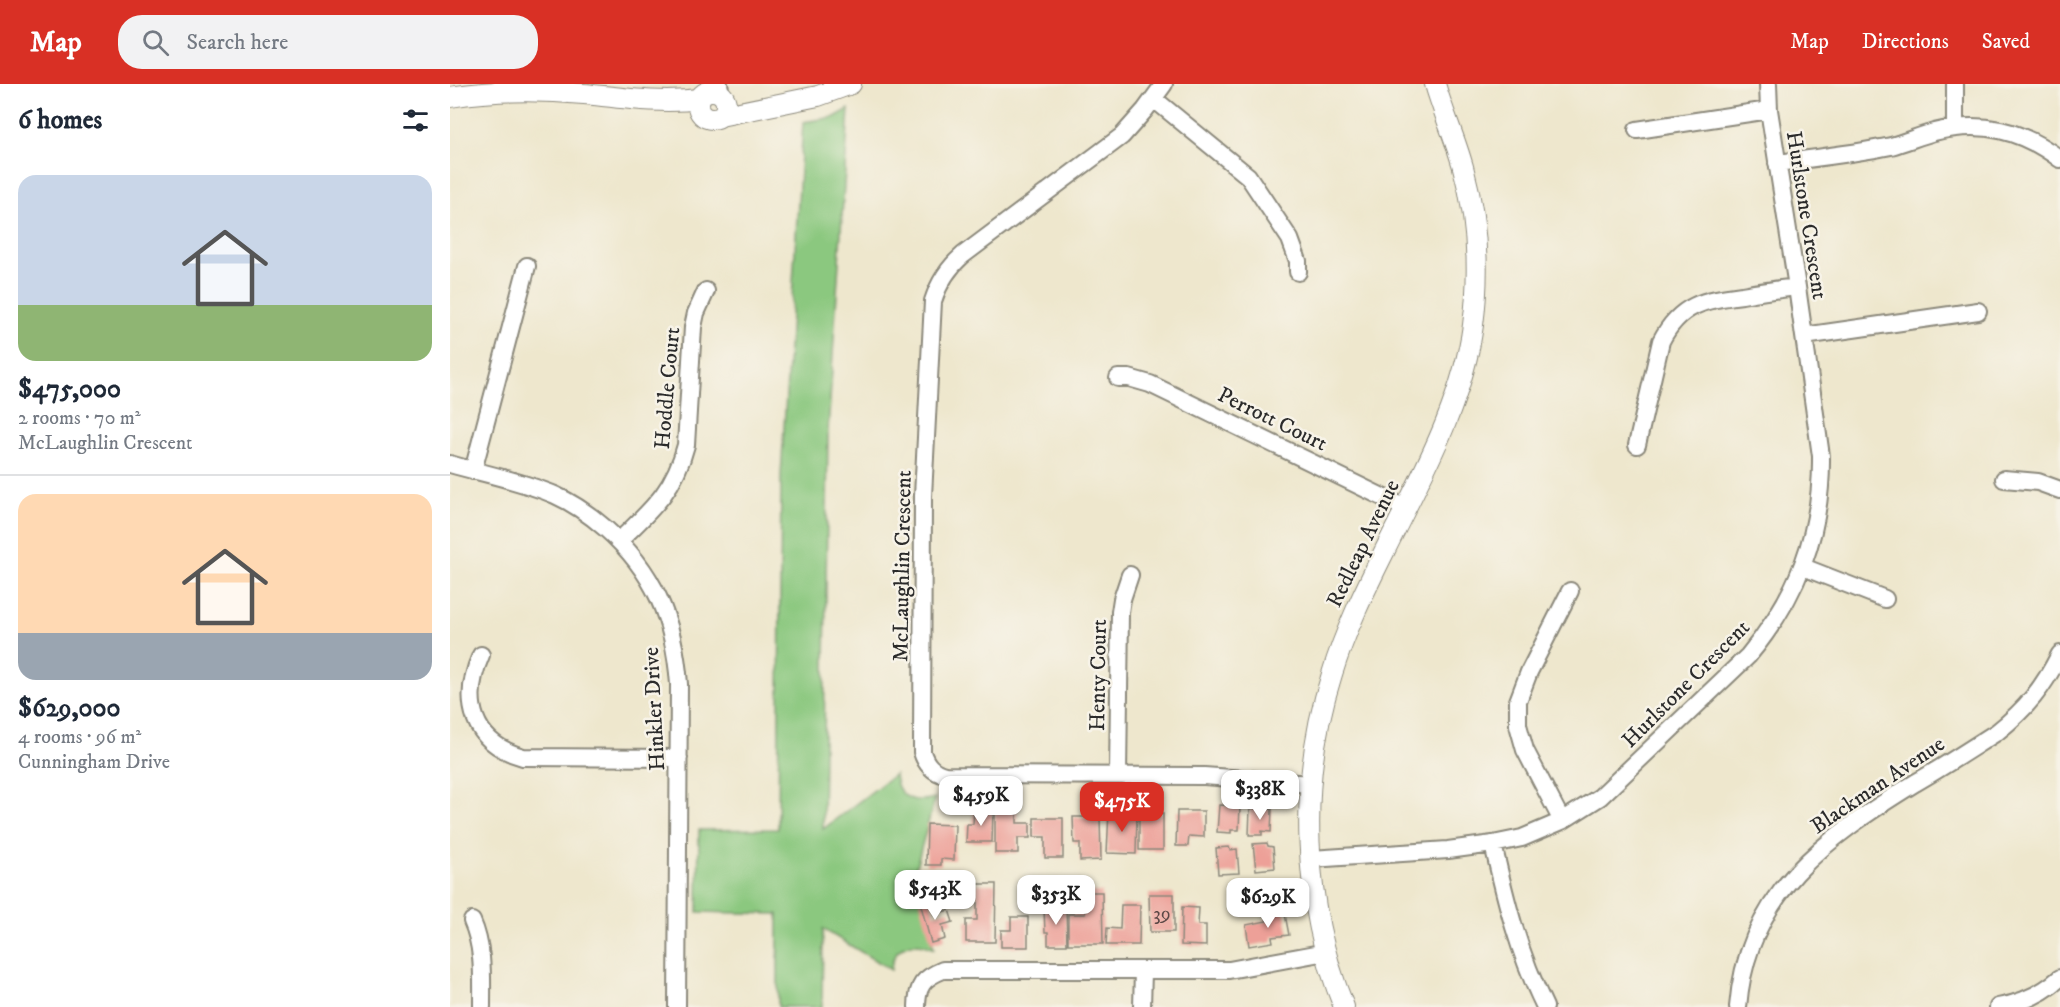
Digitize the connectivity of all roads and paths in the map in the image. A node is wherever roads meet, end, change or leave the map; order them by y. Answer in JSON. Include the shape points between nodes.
{"nodes":[{"id":1,"x":851,"y":84,"type":"edge"},
{"id":2,"x":1164,"y":84,"type":"edge"},
{"id":3,"x":1424,"y":84,"type":"edge"},
{"id":4,"x":1435,"y":84,"type":"edge"},
{"id":5,"x":1768,"y":84,"type":"edge"},
{"id":6,"x":1955,"y":84,"type":"edge"},
{"id":7,"x":450,"y":97,"type":"edge"},
{"id":8,"x":713,"y":98,"type":"edge"},
{"id":9,"x":1154,"y":99,"type":"junction"},
{"id":10,"x":1441,"y":105,"type":"junction"},
{"id":11,"x":1769,"y":110,"type":"junction"},
{"id":12,"x":1954,"y":128,"type":"junction"},
{"id":13,"x":1637,"y":130,"type":"dead end"},
{"id":14,"x":2060,"y":159,"type":"edge"},
{"id":15,"x":1777,"y":163,"type":"junction"},
{"id":16,"x":527,"y":266,"type":"dead end"},
{"id":17,"x":1298,"y":272,"type":"dead end"},
{"id":18,"x":1797,"y":287,"type":"junction"},
{"id":19,"x":706,"y":291,"type":"dead end"},
{"id":20,"x":1978,"y":311,"type":"dead end"},
{"id":21,"x":1804,"y":336,"type":"junction"},
{"id":22,"x":1118,"y":378,"type":"dead end"},
{"id":23,"x":1637,"y":445,"type":"dead end"},
{"id":24,"x":450,"y":464,"type":"edge"},
{"id":25,"x":473,"y":471,"type":"junction"},
{"id":26,"x":2004,"y":479,"type":"dead end"},
{"id":27,"x":2060,"y":490,"type":"edge"},
{"id":28,"x":1405,"y":508,"type":"junction"},
{"id":29,"x":619,"y":541,"type":"junction"},
{"id":30,"x":1803,"y":567,"type":"junction"},
{"id":31,"x":1130,"y":575,"type":"dead end"},
{"id":32,"x":1570,"y":591,"type":"dead end"},
{"id":33,"x":1886,"y":599,"type":"dead end"},
{"id":34,"x":2060,"y":654,"type":"edge"},
{"id":35,"x":481,"y":655,"type":"dead end"},
{"id":36,"x":680,"y":758,"type":"junction"},
{"id":37,"x":1118,"y":776,"type":"junction"},
{"id":38,"x":1311,"y":784,"type":"junction"},
{"id":39,"x":1562,"y":821,"type":"junction"},
{"id":40,"x":1494,"y":844,"type":"junction"},
{"id":41,"x":1311,"y":859,"type":"junction"},
{"id":42,"x":472,"y":921,"type":"dead end"},
{"id":43,"x":1326,"y":952,"type":"junction"},
{"id":44,"x":1143,"y":971,"type":"junction"},
{"id":45,"x":2060,"y":978,"type":"edge"},
{"id":46,"x":482,"y":1007,"type":"edge"},
{"id":47,"x":676,"y":1007,"type":"edge"},
{"id":48,"x":917,"y":1007,"type":"edge"},
{"id":49,"x":1142,"y":1007,"type":"edge"},
{"id":50,"x":1344,"y":1007,"type":"edge"},
{"id":51,"x":1545,"y":1007,"type":"edge"},
{"id":52,"x":1738,"y":1007,"type":"edge"},
{"id":53,"x":1998,"y":1007,"type":"edge"}],
"edges":[{"from":1,"to":8,"type":"street","via":[[818,96],[763,107]]},
{"from":2,"to":9,"type":"street","name":"McLaughlin Crescent"},
{"from":3,"to":10,"type":"street","name":"Redleap Avenue"},
{"from":4,"to":10,"type":"street","name":"Redleap Avenue"},
{"from":5,"to":11,"type":"street","name":"Hurlstone Crescent"},
{"from":6,"to":12,"type":"street"},
{"from":7,"to":8,"type":"street","via":[[529,91],[659,102]]},
{"from":9,"to":17,"type":"street","via":[[1248,176],[1290,239]]},
{"from":9,"to":37,"type":"street","name":"McLaughlin Crescent","via":[[1114,143],[954,263],[933,301],[923,496],[924,760],[945,775]]},
{"from":10,"to":28,"type":"street","name":"Redleap Avenue","via":[[1470,197],[1476,296],[1460,383],[1441,434]]},
{"from":11,"to":13,"type":"street"},
{"from":11,"to":15,"type":"street","name":"Hurlstone Crescent"},
{"from":12,"to":14,"type":"street","via":[[2012,133],[2028,138]]},
{"from":12,"to":15,"type":"street","via":[[1892,146]]},
{"from":15,"to":18,"type":"street","name":"Hurlstone Crescent"},
{"from":16,"to":25,"type":"street"},
{"from":18,"to":21,"type":"street","name":"Hurlstone Crescent"},
{"from":18,"to":23,"type":"street","via":[[1714,299],[1678,316],[1659,349]]},
{"from":19,"to":29,"type":"street","name":"Hoddle Court","via":[[693,327],[682,462],[668,491]]},
{"from":20,"to":21,"type":"street"},
{"from":21,"to":30,"type":"street","name":"Hurlstone Crescent","via":[[1819,433],[1821,475],[1816,520]]},
{"from":22,"to":28,"type":"street","name":"Perrott Court","via":[[1150,384]]},
{"from":24,"to":25,"type":"street","name":"Hinkler Drive"},
{"from":25,"to":29,"type":"street","name":"Hinkler Drive","via":[[557,496]]},
{"from":26,"to":27,"type":"street","via":[[2038,482]]},
{"from":28,"to":38,"type":"street","name":"Redleap Avenue","via":[[1343,641],[1323,708]]},
{"from":29,"to":36,"type":"street","name":"Hinkler Drive","via":[[648,577],[673,637],[679,684]]},
{"from":30,"to":33,"type":"street"},
{"from":30,"to":39,"type":"street","name":"Hurlstone Crescent","via":[[1790,596],[1748,656],[1615,783]]},
{"from":31,"to":37,"type":"street","name":"Henty Court","via":[[1120,612]]},
{"from":32,"to":39,"type":"street","via":[[1522,688],[1517,712],[1525,750]]},
{"from":34,"to":52,"type":"street","name":"Blackman Avenue","via":[[2039,692],[2013,719],[1855,821],[1804,864],[1774,902],[1754,938],[1742,975]]},
{"from":35,"to":36,"type":"street","via":[[471,687],[473,711],[484,734],[502,749],[524,757]]},
{"from":36,"to":47,"type":"street","name":"Hinkler Drive"},
{"from":37,"to":38,"type":"street","name":"McLaughlin Crescent","via":[[1220,776]]},
{"from":38,"to":41,"type":"street","name":"Redleap Avenue"},
{"from":39,"to":40,"type":"street","name":"Hurlstone Crescent","via":[[1522,838]]},
{"from":40,"to":41,"type":"street","name":"Hurlstone Crescent"},
{"from":40,"to":51,"type":"street","via":[[1512,926]]},
{"from":41,"to":43,"type":"street","name":"Redleap Avenue"},
{"from":42,"to":46,"type":"street","via":[[482,953]]},
{"from":43,"to":44,"type":"street","via":[[1229,970]]},
{"from":43,"to":50,"type":"street","name":"Redleap Avenue"},
{"from":44,"to":48,"type":"street","via":[[943,970],[921,984]]},
{"from":44,"to":49,"type":"street"},
{"from":45,"to":53,"type":"street","via":[[2034,997]]}]}
